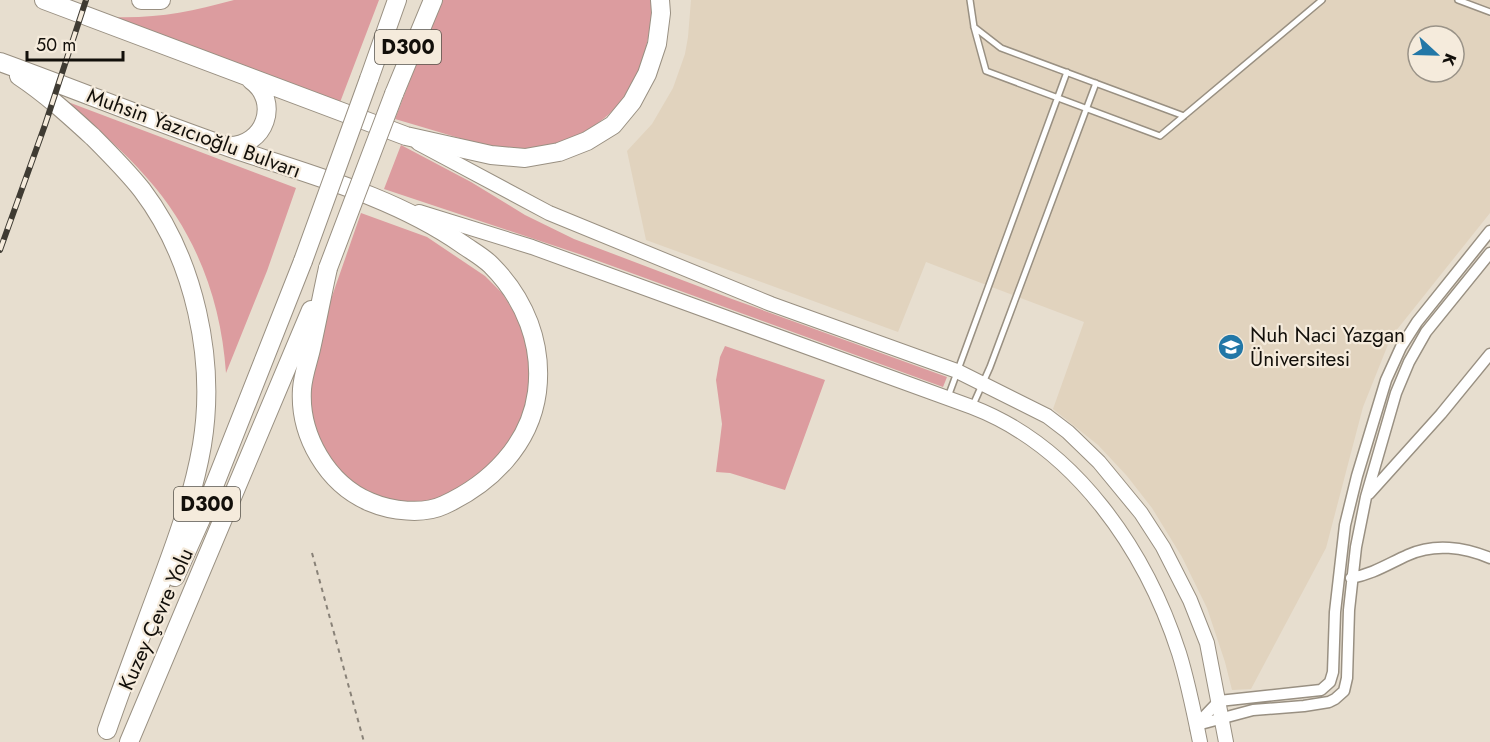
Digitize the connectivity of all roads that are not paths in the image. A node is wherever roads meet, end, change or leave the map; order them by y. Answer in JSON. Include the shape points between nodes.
{"nodes":[{"id":1,"x":44,"y":0,"type":"edge"},
{"id":2,"x":141,"y":0,"type":"edge"},
{"id":3,"x":160,"y":0,"type":"edge"},
{"id":4,"x":397,"y":0,"type":"edge"},
{"id":5,"x":422,"y":0,"type":"edge"},
{"id":6,"x":433,"y":0,"type":"edge"},
{"id":7,"x":660,"y":0,"type":"edge"},
{"id":8,"x":970,"y":0,"type":"edge"},
{"id":9,"x":1322,"y":0,"type":"edge"},
{"id":10,"x":1458,"y":0,"type":"edge"},
{"id":11,"x":1490,"y":12,"type":"edge"},
{"id":12,"x":974,"y":27,"type":"junction"},
{"id":13,"x":0,"y":63,"type":"edge"},
{"id":14,"x":1067,"y":72,"type":"junction"},
{"id":15,"x":249,"y":78,"type":"junction"},
{"id":16,"x":1096,"y":83,"type":"junction"},
{"id":17,"x":394,"y":94,"type":"junction"},
{"id":18,"x":1058,"y":98,"type":"junction"},
{"id":19,"x":1087,"y":108,"type":"junction"},
{"id":20,"x":1184,"y":116,"type":"junction"},
{"id":21,"x":406,"y":136,"type":"junction"},
{"id":22,"x":227,"y":146,"type":"junction"},
{"id":23,"x":389,"y":202,"type":"junction"},
{"id":24,"x":1490,"y":231,"type":"edge"},
{"id":25,"x":1490,"y":253,"type":"edge"},
{"id":26,"x":328,"y":268,"type":"junction"},
{"id":27,"x":1490,"y":354,"type":"edge"},
{"id":28,"x":957,"y":371,"type":"junction"},
{"id":29,"x":983,"y":384,"type":"junction"},
{"id":30,"x":948,"y":398,"type":"junction"},
{"id":31,"x":972,"y":407,"type":"junction"},
{"id":32,"x":1366,"y":497,"type":"junction"},
{"id":33,"x":1490,"y":558,"type":"edge"},
{"id":34,"x":1351,"y":578,"type":"junction"},
{"id":35,"x":1219,"y":701,"type":"junction"},
{"id":36,"x":1222,"y":719,"type":"junction"},
{"id":37,"x":1196,"y":725,"type":"junction"},
{"id":38,"x":104,"y":736,"type":"edge"},
{"id":39,"x":129,"y":742,"type":"edge"},
{"id":40,"x":1198,"y":742,"type":"edge"},
{"id":41,"x":1226,"y":742,"type":"edge"}],
"edges":[{"from":1,"to":15,"type":"highway"},
{"from":2,"to":3,"type":"highway"},
{"from":4,"to":38,"type":"highway","name":"Kuzey Çevre Yolu","number":"D300","bridge":true,"via":[[303,261],[201,519]]},
{"from":5,"to":17,"type":"highway","number":"D300"},
{"from":6,"to":17,"type":"highway"},
{"from":7,"to":21,"type":"highway","via":[[657,44],[647,74],[632,102],[613,125],[587,141],[559,152],[525,158],[491,155]]},
{"from":8,"to":12,"type":"lane"},
{"from":9,"to":20,"type":"lane"},
{"from":10,"to":11,"type":"lane"},
{"from":12,"to":14,"type":"lane","via":[[1002,48]]},
{"from":12,"to":18,"type":"lane","via":[[986,71]]},
{"from":13,"to":22,"type":"highway","name":"Muhsin Yazıcıoğlu Bulvarı"},
{"from":13,"to":38,"type":"highway","via":[[64,109],[143,191],[175,246],[187,276],[202,339],[206,404],[194,485]]},
{"from":14,"to":16,"type":"lane"},
{"from":14,"to":18,"type":"lane"},
{"from":15,"to":21,"type":"highway"},
{"from":15,"to":22,"type":"highway","via":[[264,94],[264,125],[249,142]]},
{"from":16,"to":19,"type":"lane"},
{"from":16,"to":20,"type":"lane"},
{"from":17,"to":26,"type":"highway","number":"D300","bridge":true},
{"from":18,"to":19,"type":"lane"},
{"from":18,"to":28,"type":"lane"},
{"from":19,"to":20,"type":"lane","via":[[1160,136]]},
{"from":19,"to":29,"type":"lane"},
{"from":21,"to":28,"type":"street","via":[[549,213],[771,304]]},
{"from":22,"to":23,"type":"highway","name":"Muhsin Yazıcıoğlu Bulvarı"},
{"from":23,"to":26,"type":"highway","name":"Muhsin Yazıcıoğlu Bulvarı","via":[[490,264],[518,299],[534,335],[539,374],[536,401],[516,448],[481,485],[439,507],[390,509],[344,487],[325,466],[303,416],[302,387]]},
{"from":23,"to":30,"type":"street","via":[[532,247]]},
{"from":24,"to":35,"type":"street","via":[[1417,322],[1386,380],[1345,525],[1330,682],[1321,690]]},
{"from":25,"to":32,"type":"street","via":[[1426,332],[1409,362]]},
{"from":26,"to":39,"type":"highway","name":"Kuzey Çevre Yolu","number":"D300"},
{"from":27,"to":32,"type":"street"},
{"from":28,"to":29,"type":"street"},
{"from":28,"to":30,"type":"lane"},
{"from":29,"to":31,"type":"lane"},
{"from":29,"to":35,"type":"street","via":[[1026,404],[1068,432],[1141,513],[1172,564],[1199,621]]},
{"from":30,"to":31,"type":"street"},
{"from":31,"to":37,"type":"street","via":[[1004,421],[1044,448],[1089,492],[1116,526],[1165,614],[1180,655]]},
{"from":32,"to":34,"type":"street"},
{"from":33,"to":34,"type":"street","via":[[1453,548],[1429,548],[1372,574]]},
{"from":34,"to":36,"type":"street","via":[[1344,691],[1329,702],[1253,710]]},
{"from":35,"to":36,"type":"street"},
{"from":35,"to":37,"type":"street"},
{"from":36,"to":37,"type":"street"},
{"from":36,"to":41,"type":"street"},
{"from":37,"to":40,"type":"street"}]}
